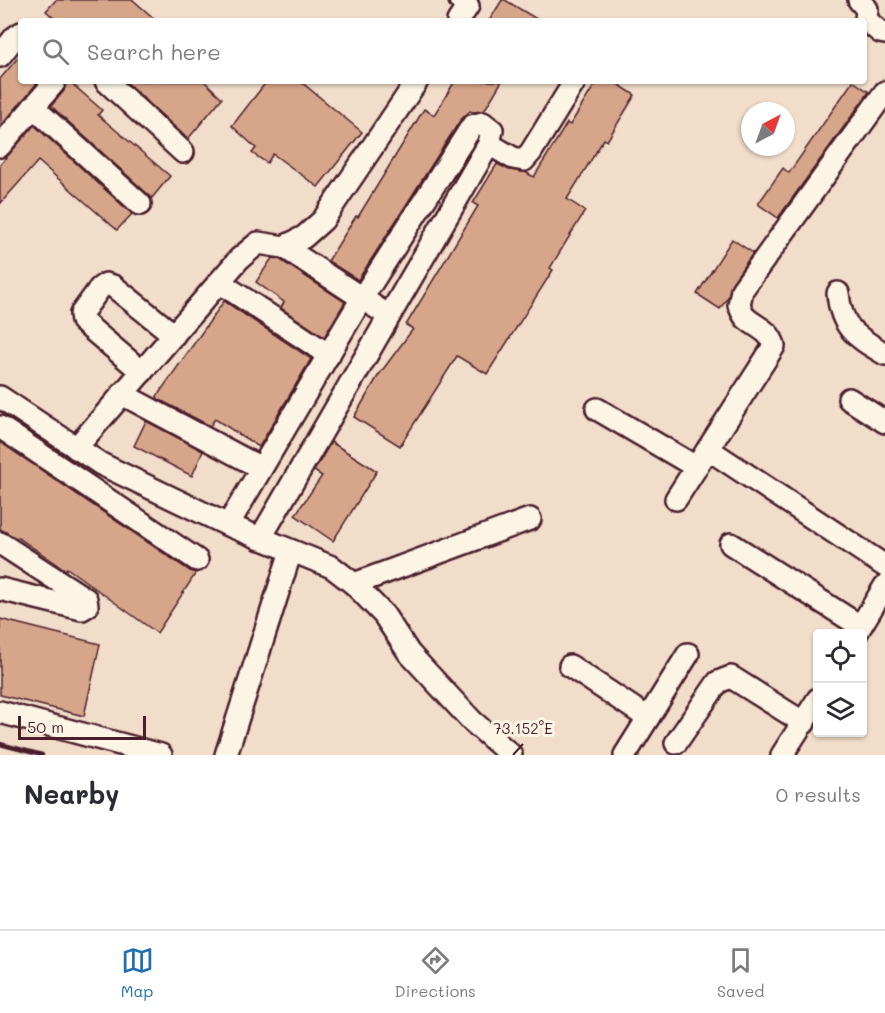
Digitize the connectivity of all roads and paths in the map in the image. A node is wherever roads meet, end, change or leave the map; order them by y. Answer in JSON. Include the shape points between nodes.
{"nodes":[{"id":1,"x":460,"y":0,"type":"edge"},
{"id":2,"x":859,"y":0,"type":"edge"},
{"id":3,"x":460,"y":18,"type":"edge"},
{"id":4,"x":866,"y":18,"type":"edge"},
{"id":5,"x":867,"y":21,"type":"edge"},
{"id":6,"x":885,"y":33,"type":"edge"},
{"id":7,"x":18,"y":36,"type":"edge"},
{"id":8,"x":0,"y":56,"type":"edge"},
{"id":9,"x":53,"y":84,"type":"edge"},
{"id":10,"x":109,"y":84,"type":"edge"},
{"id":11,"x":415,"y":84,"type":"edge"},
{"id":12,"x":573,"y":84,"type":"edge"},
{"id":13,"x":885,"y":92,"type":"edge"},
{"id":14,"x":33,"y":107,"type":"junction"},
{"id":15,"x":489,"y":144,"type":"junction"},
{"id":16,"x":0,"y":146,"type":"edge"},
{"id":17,"x":183,"y":152,"type":"dead end"},
{"id":18,"x":140,"y":204,"type":"dead end"},
{"id":19,"x":284,"y":247,"type":"junction"},
{"id":20,"x":219,"y":282,"type":"junction"},
{"id":21,"x":838,"y":294,"type":"dead end"},
{"id":22,"x":362,"y":298,"type":"junction"},
{"id":23,"x":389,"y":316,"type":"junction"},
{"id":24,"x":174,"y":335,"type":"junction"},
{"id":25,"x":885,"y":354,"type":"edge"},
{"id":26,"x":328,"y":355,"type":"junction"},
{"id":27,"x":142,"y":372,"type":"junction"},
{"id":28,"x":122,"y":394,"type":"junction"},
{"id":29,"x":0,"y":397,"type":"edge"},
{"id":30,"x":849,"y":399,"type":"dead end"},
{"id":31,"x":597,"y":409,"type":"dead end"},
{"id":32,"x":885,"y":422,"type":"edge"},
{"id":33,"x":0,"y":427,"type":"edge"},
{"id":34,"x":76,"y":448,"type":"junction"},
{"id":35,"x":702,"y":458,"type":"junction"},
{"id":36,"x":261,"y":468,"type":"junction"},
{"id":37,"x":676,"y":499,"type":"dead end"},
{"id":38,"x":530,"y":519,"type":"dead end"},
{"id":39,"x":228,"y":525,"type":"junction"},
{"id":40,"x":260,"y":539,"type":"junction"},
{"id":41,"x":0,"y":543,"type":"edge"},
{"id":42,"x":730,"y":544,"type":"dead end"},
{"id":43,"x":291,"y":551,"type":"junction"},
{"id":44,"x":197,"y":560,"type":"dead end"},
{"id":45,"x":885,"y":566,"type":"edge"},
{"id":46,"x":354,"y":584,"type":"junction"},
{"id":47,"x":885,"y":586,"type":"edge"},
{"id":48,"x":0,"y":589,"type":"edge"},
{"id":49,"x":857,"y":629,"type":"edge"},
{"id":50,"x":859,"y":629,"type":"edge"},
{"id":51,"x":688,"y":654,"type":"dead end"},
{"id":52,"x":570,"y":666,"type":"dead end"},
{"id":53,"x":813,"y":708,"type":"edge"},
{"id":54,"x":0,"y":712,"type":"edge"},
{"id":55,"x":648,"y":718,"type":"junction"},
{"id":56,"x":804,"y":723,"type":"junction"},
{"id":57,"x":676,"y":743,"type":"dead end"},
{"id":58,"x":161,"y":755,"type":"edge"},
{"id":59,"x":226,"y":755,"type":"edge"},
{"id":60,"x":511,"y":755,"type":"edge"},
{"id":61,"x":625,"y":755,"type":"edge"},
{"id":62,"x":783,"y":755,"type":"edge"}],
"edges":[{"from":1,"to":3,"type":"street","via":[[468,6]]},
{"from":2,"to":4,"type":"street","via":[[867,9]]},
{"from":5,"to":6,"type":"street"},
{"from":7,"to":8,"type":"street"},
{"from":9,"to":14,"type":"street"},
{"from":10,"to":17,"type":"street"},
{"from":11,"to":19,"type":"street","via":[[323,220],[304,237]]},
{"from":12,"to":15,"type":"street","via":[[524,160]]},
{"from":13,"to":35,"type":"street","via":[[742,290],[739,305],[745,317],[765,331],[774,346]]},
{"from":14,"to":16,"type":"street"},
{"from":14,"to":18,"type":"street"},
{"from":15,"to":22,"type":"street","via":[[492,130],[483,123],[472,126]]},
{"from":15,"to":23,"type":"street"},
{"from":19,"to":20,"type":"street","via":[[258,243]]},
{"from":19,"to":22,"type":"street"},
{"from":20,"to":24,"type":"street"},
{"from":20,"to":26,"type":"street"},
{"from":21,"to":25,"type":"street","via":[[844,323]]},
{"from":22,"to":23,"type":"street"},
{"from":22,"to":26,"type":"street"},
{"from":23,"to":40,"type":"street"},
{"from":24,"to":27,"type":"street"},
{"from":24,"to":27,"type":"street","via":[[113,286],[106,284],[100,288],[81,314],[82,321]]},
{"from":26,"to":36,"type":"street"},
{"from":27,"to":28,"type":"street"},
{"from":28,"to":34,"type":"street"},
{"from":28,"to":36,"type":"street"},
{"from":29,"to":34,"type":"street"},
{"from":30,"to":32,"type":"street"},
{"from":31,"to":35,"type":"street"},
{"from":33,"to":44,"type":"street"},
{"from":34,"to":39,"type":"street"},
{"from":35,"to":37,"type":"street"},
{"from":35,"to":45,"type":"street"},
{"from":36,"to":39,"type":"street"},
{"from":38,"to":46,"type":"street"},
{"from":39,"to":40,"type":"street"},
{"from":40,"to":43,"type":"street"},
{"from":41,"to":48,"type":"street","via":[[86,599],[87,606],[82,609]]},
{"from":42,"to":49,"type":"street"},
{"from":43,"to":46,"type":"street","via":[[332,567]]},
{"from":43,"to":59,"type":"street"},
{"from":46,"to":60,"type":"street","via":[[384,615],[409,653],[472,722]]},
{"from":47,"to":50,"type":"street"},
{"from":51,"to":55,"type":"street"},
{"from":52,"to":55,"type":"street"},
{"from":53,"to":56,"type":"street"},
{"from":54,"to":58,"type":"street"},
{"from":55,"to":61,"type":"street"},
{"from":56,"to":57,"type":"street","via":[[731,677],[718,682]]},
{"from":56,"to":62,"type":"street"}]}
